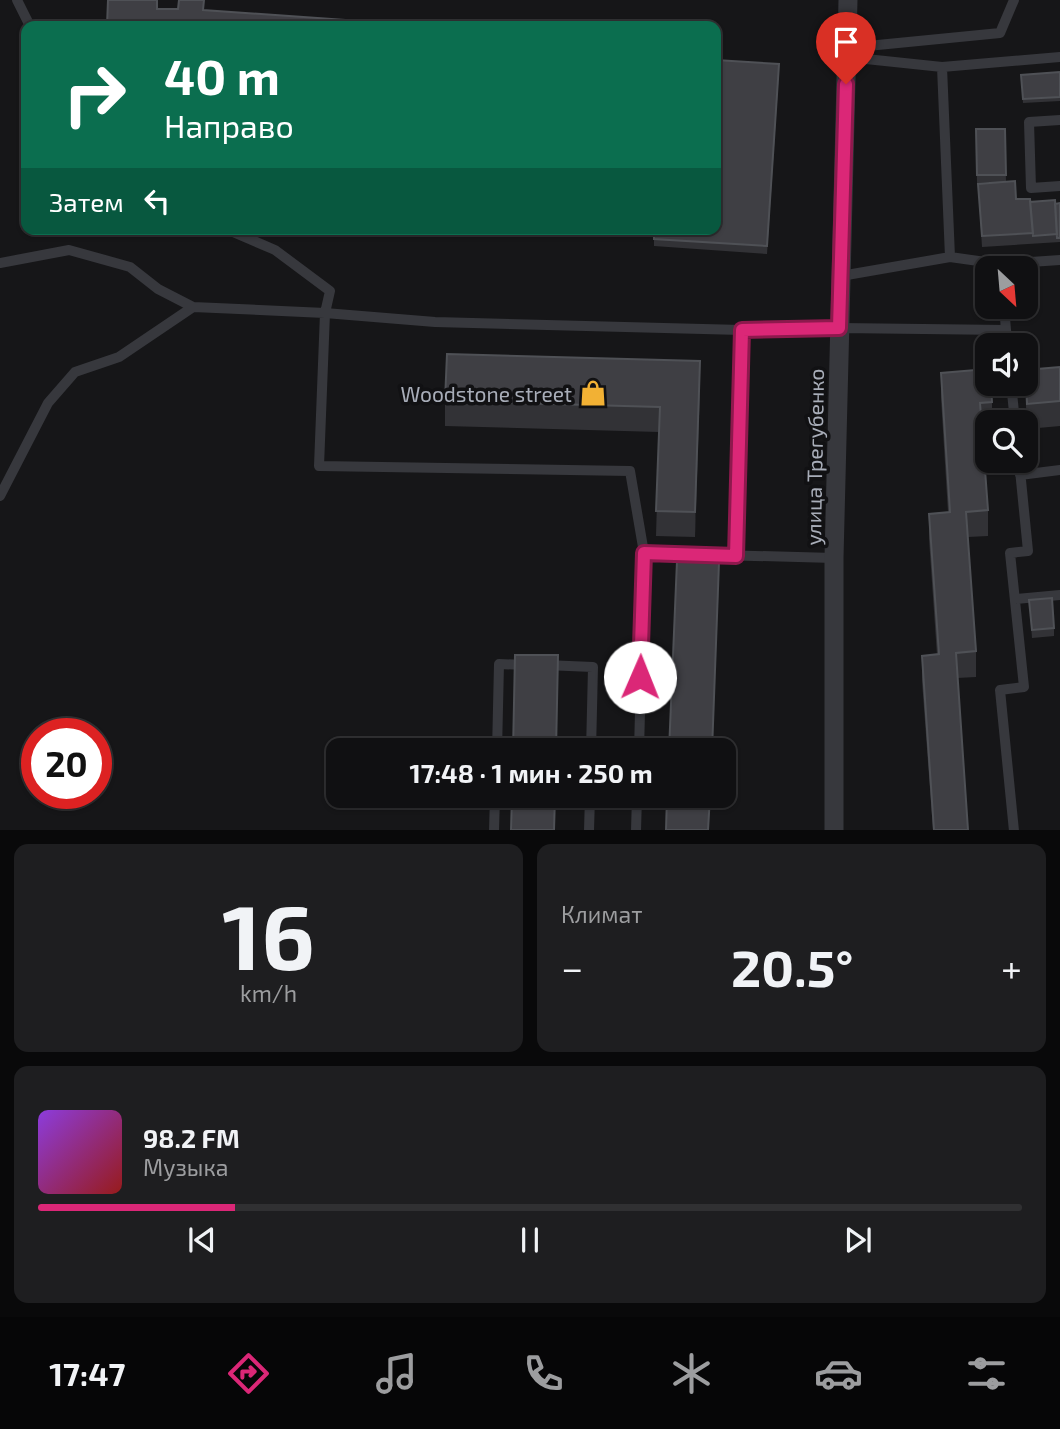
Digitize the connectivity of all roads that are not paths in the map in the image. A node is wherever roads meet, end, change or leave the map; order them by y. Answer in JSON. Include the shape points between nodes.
{"nodes":[{"id":1,"x":17,"y":0,"type":"edge"},
{"id":2,"x":848,"y":0,"type":"edge"},
{"id":3,"x":1014,"y":0,"type":"edge"},
{"id":4,"x":28,"y":21,"type":"edge"},
{"id":5,"x":847,"y":52,"type":"junction"},
{"id":6,"x":1060,"y":57,"type":"edge"},
{"id":7,"x":943,"y":67,"type":"junction"},
{"id":8,"x":1060,"y":120,"type":"edge"},
{"id":9,"x":1060,"y":186,"type":"edge"},
{"id":10,"x":240,"y":235,"type":"edge"},
{"id":11,"x":950,"y":257,"type":"junction"},
{"id":12,"x":1060,"y":260,"type":"edge"},
{"id":13,"x":975,"y":262,"type":"edge"},
{"id":14,"x":1038,"y":262,"type":"edge"},
{"id":15,"x":0,"y":263,"type":"edge"},
{"id":16,"x":841,"y":276,"type":"junction"},
{"id":17,"x":193,"y":307,"type":"junction"},
{"id":18,"x":325,"y":313,"type":"junction"},
{"id":19,"x":1005,"y":319,"type":"edge"},
{"id":20,"x":839,"y":328,"type":"junction"},
{"id":21,"x":742,"y":330,"type":"junction"},
{"id":22,"x":1006,"y":330,"type":"junction"},
{"id":23,"x":1006,"y":333,"type":"edge"},
{"id":24,"x":1060,"y":470,"type":"edge"},
{"id":25,"x":1020,"y":475,"type":"joint"},
{"id":26,"x":0,"y":496,"type":"edge"},
{"id":27,"x":644,"y":553,"type":"junction"},
{"id":28,"x":736,"y":556,"type":"junction"},
{"id":29,"x":834,"y":558,"type":"junction"},
{"id":30,"x":1060,"y":594,"type":"edge"},
{"id":31,"x":1015,"y":599,"type":"junction"},
{"id":32,"x":497,"y":738,"type":"edge"},
{"id":33,"x":591,"y":738,"type":"edge"},
{"id":34,"x":639,"y":738,"type":"edge"},
{"id":35,"x":495,"y":808,"type":"edge"},
{"id":36,"x":590,"y":808,"type":"edge"},
{"id":37,"x":637,"y":808,"type":"edge"},
{"id":38,"x":494,"y":830,"type":"edge"},
{"id":39,"x":589,"y":830,"type":"edge"},
{"id":40,"x":636,"y":830,"type":"edge"},
{"id":41,"x":834,"y":830,"type":"edge"},
{"id":42,"x":1014,"y":830,"type":"edge"}],
"edges":[{"from":1,"to":4,"type":"lane"},
{"from":2,"to":5,"type":"street","name":"улица Трегубенко"},
{"from":3,"to":5,"type":"lane","via":[[1000,33]]},
{"from":5,"to":7,"type":"lane"},
{"from":5,"to":16,"type":"street","name":"улица Трегубенко"},
{"from":6,"to":7,"type":"lane"},
{"from":7,"to":11,"type":"lane"},
{"from":8,"to":9,"type":"lane","via":[[1029,122],[1031,188]]},
{"from":10,"to":18,"type":"lane","via":[[275,250],[330,291]]},
{"from":11,"to":13,"type":"lane"},
{"from":11,"to":16,"type":"lane"},
{"from":12,"to":14,"type":"lane"},
{"from":15,"to":17,"type":"lane","via":[[69,250],[130,267],[158,289]]},
{"from":16,"to":20,"type":"street","name":"улица Трегубенко"},
{"from":17,"to":18,"type":"lane"},
{"from":17,"to":26,"type":"lane","via":[[119,357],[75,372],[48,403]]},
{"from":18,"to":21,"type":"lane","via":[[435,322]]},
{"from":18,"to":27,"type":"lane","via":[[318,466],[630,471]]},
{"from":19,"to":22,"type":"lane"},
{"from":20,"to":21,"type":"lane"},
{"from":20,"to":22,"type":"lane"},
{"from":20,"to":29,"type":"street","name":"улица Трегубенко"},
{"from":21,"to":28,"type":"lane"},
{"from":22,"to":23,"type":"lane"},
{"from":24,"to":25,"type":"lane"},
{"from":25,"to":31,"type":"lane","via":[[1028,551],[1010,553]]},
{"from":27,"to":28,"type":"lane"},
{"from":27,"to":34,"type":"lane"},
{"from":28,"to":29,"type":"lane"},
{"from":29,"to":41,"type":"street","name":"улица Трегубенко"},
{"from":30,"to":31,"type":"lane"},
{"from":31,"to":42,"type":"lane","via":[[1024,687],[1000,690]]},
{"from":32,"to":33,"type":"lane","via":[[499,664],[593,667]]},
{"from":35,"to":38,"type":"lane"},
{"from":36,"to":39,"type":"lane"},
{"from":37,"to":40,"type":"lane"}]}
